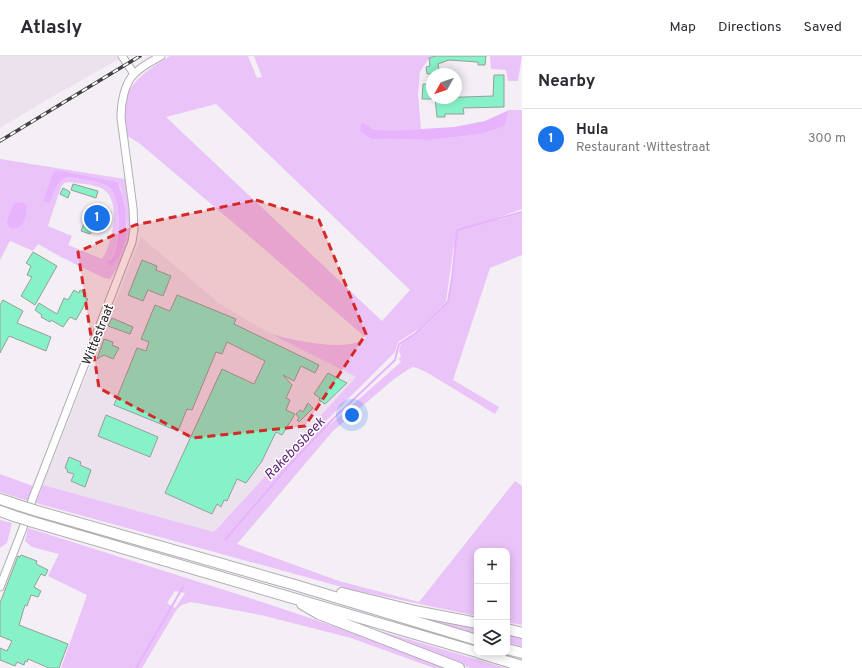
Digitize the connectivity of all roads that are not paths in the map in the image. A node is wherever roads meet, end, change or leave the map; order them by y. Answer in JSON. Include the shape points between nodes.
{"nodes":[{"id":1,"x":122,"y":56,"type":"edge"},
{"id":2,"x":161,"y":56,"type":"edge"},
{"id":3,"x":134,"y":74,"type":"junction"},
{"id":4,"x":0,"y":499,"type":"edge"},
{"id":5,"x":0,"y":511,"type":"edge"},
{"id":6,"x":295,"y":585,"type":"junction"},
{"id":7,"x":0,"y":587,"type":"edge"},
{"id":8,"x":288,"y":596,"type":"junction"},
{"id":9,"x":474,"y":622,"type":"edge"},
{"id":10,"x":510,"y":630,"type":"edge"},
{"id":11,"x":522,"y":633,"type":"edge"},
{"id":12,"x":474,"y":639,"type":"edge"},
{"id":13,"x":510,"y":650,"type":"edge"},
{"id":14,"x":474,"y":652,"type":"edge"},
{"id":15,"x":522,"y":653,"type":"edge"},
{"id":16,"x":488,"y":656,"type":"edge"},
{"id":17,"x":522,"y":666,"type":"edge"},
{"id":18,"x":459,"y":668,"type":"edge"}],
"edges":[{"from":1,"to":3,"type":"street"},
{"from":2,"to":3,"type":"street"},
{"from":3,"to":7,"type":"street","name":"Wittestraat","via":[[122,97],[121,106],[133,208],[132,242]]},
{"from":4,"to":6,"type":"highway","bridge":true},
{"from":5,"to":8,"type":"highway","bridge":true},
{"from":6,"to":9,"type":"highway","via":[[320,588]]},
{"from":6,"to":12,"type":"highway"},
{"from":8,"to":14,"type":"highway"},
{"from":8,"to":18,"type":"highway","via":[[319,614]]},
{"from":10,"to":11,"type":"highway"},
{"from":13,"to":15,"type":"highway"},
{"from":16,"to":17,"type":"highway"}]}
